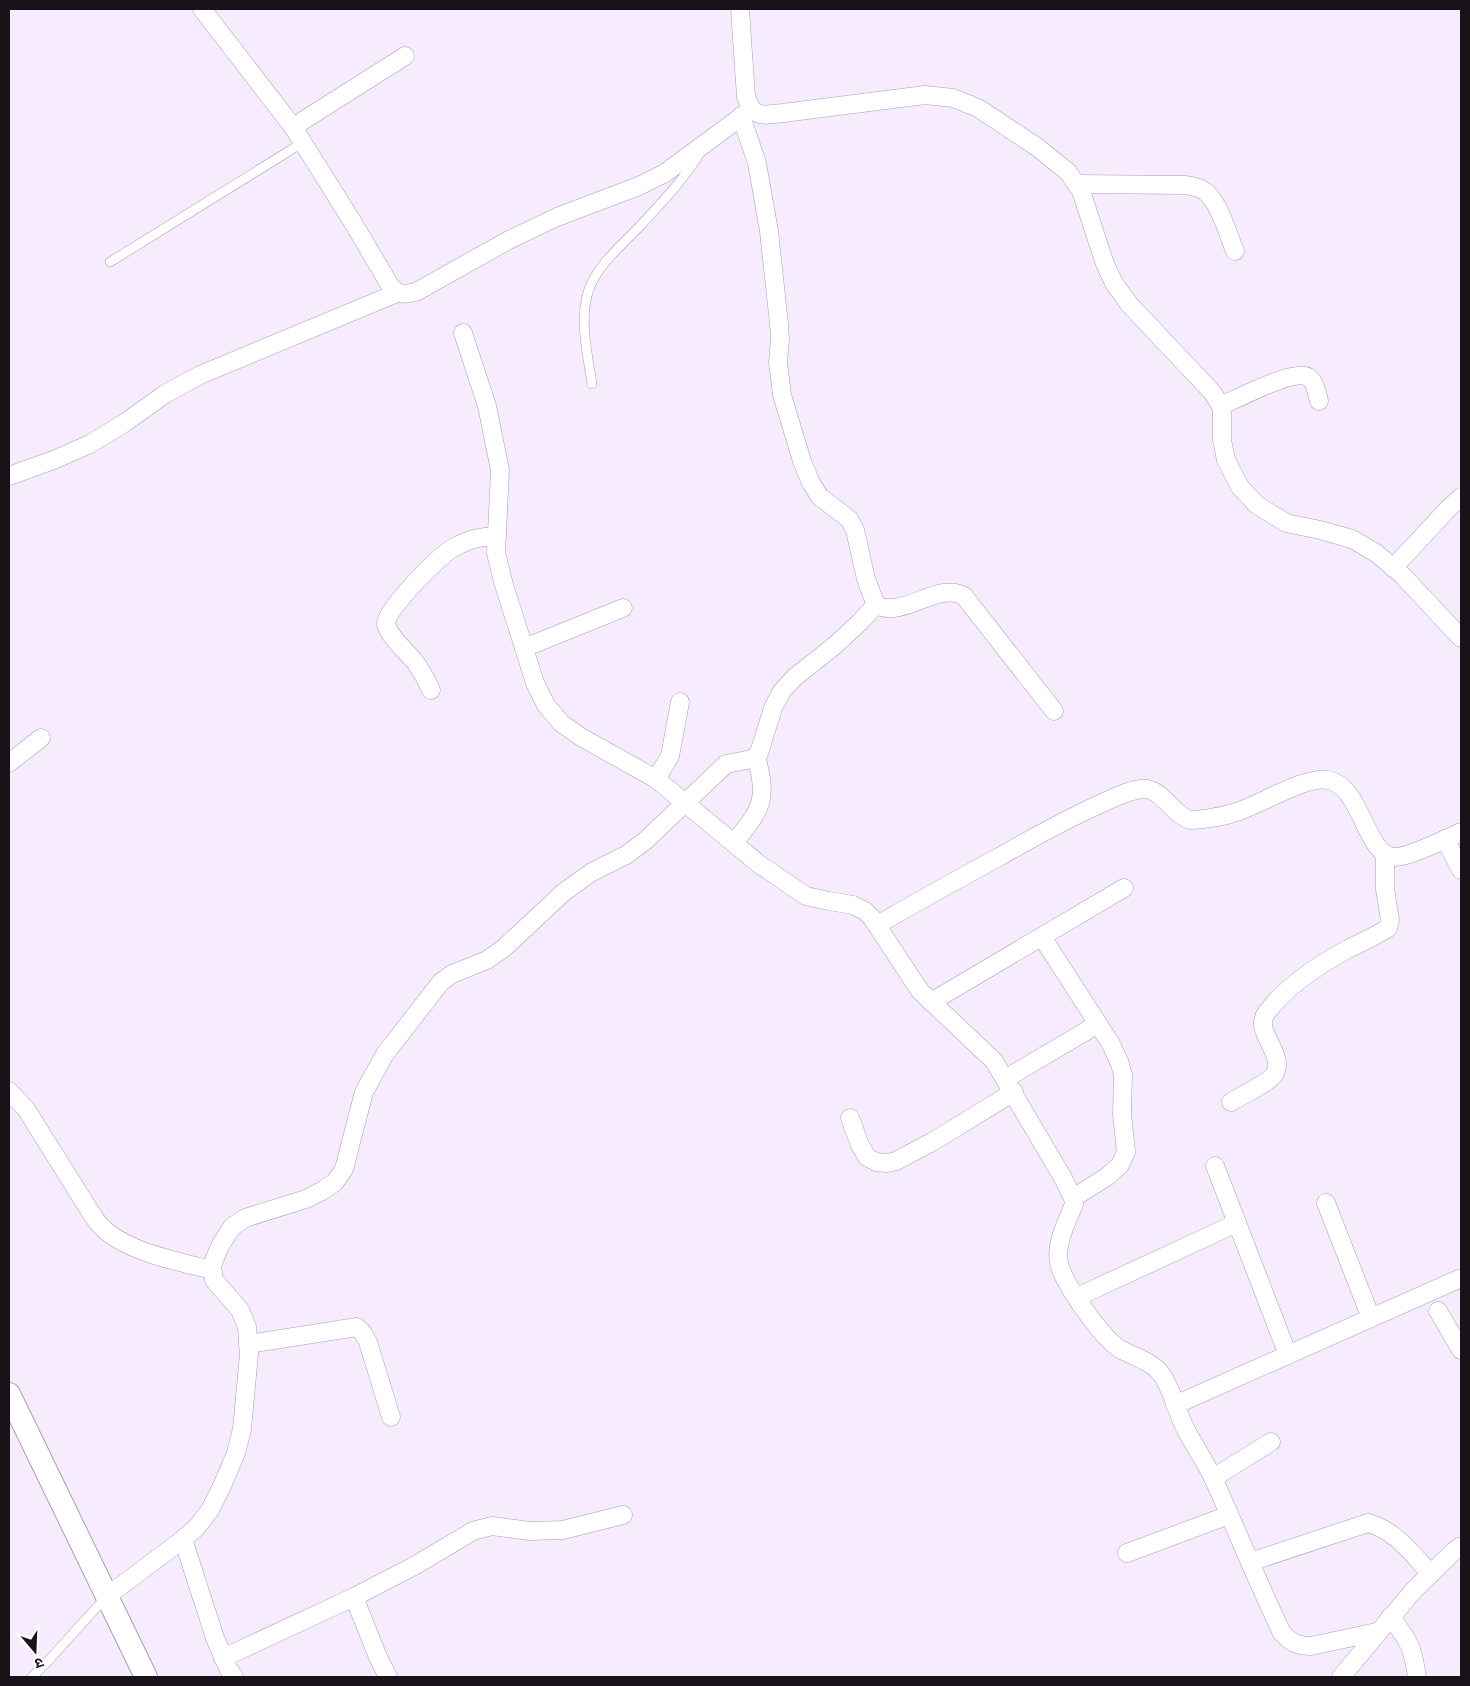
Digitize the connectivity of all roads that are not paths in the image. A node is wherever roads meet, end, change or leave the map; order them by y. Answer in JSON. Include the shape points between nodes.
{"nodes":[{"id":1,"x":202,"y":9,"type":"edge"},
{"id":2,"x":740,"y":9,"type":"edge"},
{"id":3,"x":405,"y":56,"type":"dead end"},
{"id":4,"x":746,"y":113,"type":"junction"},
{"id":5,"x":293,"y":127,"type":"junction"},
{"id":6,"x":708,"y":140,"type":"junction"},
{"id":7,"x":302,"y":142,"type":"junction"},
{"id":8,"x":1076,"y":184,"type":"junction"},
{"id":9,"x":1235,"y":251,"type":"dead end"},
{"id":10,"x":110,"y":262,"type":"dead end"},
{"id":11,"x":396,"y":292,"type":"junction"},
{"id":12,"x":463,"y":333,"type":"dead end"},
{"id":13,"x":592,"y":384,"type":"dead end"},
{"id":14,"x":1319,"y":401,"type":"dead end"},
{"id":15,"x":1220,"y":406,"type":"junction"},
{"id":16,"x":9,"y":476,"type":"edge"},
{"id":17,"x":1461,"y":498,"type":"edge"},
{"id":18,"x":497,"y":536,"type":"junction"},
{"id":19,"x":1393,"y":568,"type":"junction"},
{"id":20,"x":876,"y":605,"type":"junction"},
{"id":21,"x":623,"y":608,"type":"dead end"},
{"id":22,"x":1461,"y":638,"type":"edge"},
{"id":23,"x":524,"y":648,"type":"junction"},
{"id":24,"x":431,"y":690,"type":"dead end"},
{"id":25,"x":680,"y":702,"type":"dead end"},
{"id":26,"x":1054,"y":711,"type":"dead end"},
{"id":27,"x":41,"y":738,"type":"dead end"},
{"id":28,"x":756,"y":756,"type":"junction"},
{"id":29,"x":9,"y":763,"type":"edge"},
{"id":30,"x":656,"y":779,"type":"junction"},
{"id":31,"x":684,"y":803,"type":"junction"},
{"id":32,"x":1461,"y":832,"type":"edge"},
{"id":33,"x":1445,"y":839,"type":"junction"},
{"id":34,"x":734,"y":843,"type":"junction"},
{"id":35,"x":1385,"y":854,"type":"junction"},
{"id":36,"x":1461,"y":870,"type":"edge"},
{"id":37,"x":1124,"y":888,"type":"dead end"},
{"id":38,"x":877,"y":925,"type":"junction"},
{"id":39,"x":1042,"y":937,"type":"junction"},
{"id":40,"x":932,"y":1002,"type":"junction"},
{"id":41,"x":1098,"y":1024,"type":"junction"},
{"id":42,"x":1009,"y":1086,"type":"junction"},
{"id":43,"x":9,"y":1091,"type":"edge"},
{"id":44,"x":1231,"y":1102,"type":"dead end"},
{"id":45,"x":850,"y":1118,"type":"dead end"},
{"id":46,"x":1214,"y":1166,"type":"dead end"},
{"id":47,"x":1073,"y":1198,"type":"junction"},
{"id":48,"x":1326,"y":1204,"type":"dead end"},
{"id":49,"x":1237,"y":1223,"type":"junction"},
{"id":50,"x":212,"y":1270,"type":"junction"},
{"id":51,"x":1461,"y":1278,"type":"edge"},
{"id":52,"x":1078,"y":1297,"type":"junction"},
{"id":53,"x":1438,"y":1311,"type":"dead end"},
{"id":54,"x":1371,"y":1318,"type":"junction"},
{"id":55,"x":248,"y":1344,"type":"junction"},
{"id":56,"x":1461,"y":1350,"type":"edge"},
{"id":57,"x":1288,"y":1355,"type":"junction"},
{"id":58,"x":9,"y":1394,"type":"edge"},
{"id":59,"x":1175,"y":1405,"type":"junction"},
{"id":60,"x":391,"y":1417,"type":"dead end"},
{"id":61,"x":1270,"y":1442,"type":"dead end"},
{"id":62,"x":1213,"y":1478,"type":"junction"},
{"id":63,"x":623,"y":1515,"type":"dead end"},
{"id":64,"x":1229,"y":1516,"type":"junction"},
{"id":65,"x":183,"y":1539,"type":"junction"},
{"id":66,"x":1461,"y":1546,"type":"edge"},
{"id":67,"x":1127,"y":1554,"type":"dead end"},
{"id":68,"x":1250,"y":1562,"type":"junction"},
{"id":69,"x":1431,"y":1574,"type":"junction"},
{"id":70,"x":106,"y":1597,"type":"junction"},
{"id":71,"x":354,"y":1597,"type":"junction"},
{"id":72,"x":1390,"y":1617,"type":"junction"},
{"id":73,"x":1377,"y":1632,"type":"junction"},
{"id":74,"x":223,"y":1658,"type":"junction"},
{"id":75,"x":32,"y":1677,"type":"edge"},
{"id":76,"x":146,"y":1677,"type":"edge"},
{"id":77,"x":234,"y":1677,"type":"edge"},
{"id":78,"x":388,"y":1677,"type":"edge"},
{"id":79,"x":1341,"y":1677,"type":"edge"},
{"id":80,"x":1417,"y":1677,"type":"edge"}],
"edges":[{"from":1,"to":5,"type":"street"},
{"from":2,"to":4,"type":"street"},
{"from":3,"to":5,"type":"street"},
{"from":4,"to":6,"type":"street"},
{"from":4,"to":8,"type":"street","via":[[766,114],[925,95],[954,98],[978,108],[1037,147],[1068,172]]},
{"from":4,"to":20,"type":"street","via":[[769,230],[779,324],[779,378],[787,415],[811,483],[820,497],[849,519],[855,530],[866,579]]},
{"from":5,"to":7,"type":"street"},
{"from":6,"to":11,"type":"street","via":[[665,173],[639,186],[558,217],[507,241],[416,292]]},
{"from":6,"to":13,"type":"lane","via":[[663,201],[598,272],[587,294],[584,314]]},
{"from":7,"to":10,"type":"lane"},
{"from":7,"to":11,"type":"street"},
{"from":8,"to":9,"type":"street","via":[[1186,185],[1201,189],[1216,205]]},
{"from":8,"to":15,"type":"street","via":[[1114,283],[1129,304],[1212,392]]},
{"from":11,"to":16,"type":"street","via":[[200,375],[165,394],[90,444]]},
{"from":12,"to":18,"type":"street","via":[[487,406],[500,470]]},
{"from":14,"to":15,"type":"street","via":[[1312,381],[1301,374]]},
{"from":15,"to":19,"type":"street","via":[[1226,460],[1240,488],[1256,505],[1286,523],[1352,540],[1376,553]]},
{"from":17,"to":19,"type":"street"},
{"from":18,"to":23,"type":"street","via":[[496,553]]},
{"from":18,"to":24,"type":"street","via":[[478,537],[436,560],[392,608],[386,619],[392,636],[417,664]]},
{"from":19,"to":22,"type":"street"},
{"from":20,"to":26,"type":"street","via":[[893,608],[947,592],[964,596]]},
{"from":20,"to":28,"type":"street","via":[[782,691]]},
{"from":21,"to":23,"type":"street"},
{"from":23,"to":30,"type":"street","via":[[546,705],[561,723]]},
{"from":25,"to":30,"type":"street","via":[[670,756]]},
{"from":27,"to":29,"type":"street"},
{"from":28,"to":31,"type":"street","via":[[726,764]]},
{"from":28,"to":34,"type":"street","via":[[762,798],[756,815]]},
{"from":30,"to":31,"type":"street"},
{"from":31,"to":34,"type":"street"},
{"from":31,"to":50,"type":"street","via":[[645,841],[564,892],[504,948],[441,982],[385,1054],[364,1092],[344,1169],[335,1182],[306,1199],[245,1218],[232,1227],[220,1246]]},
{"from":32,"to":33,"type":"street"},
{"from":33,"to":35,"type":"street","via":[[1404,856]]},
{"from":33,"to":36,"type":"street"},
{"from":34,"to":38,"type":"street","via":[[806,896],[853,905]]},
{"from":35,"to":38,"type":"street","via":[[1377,847],[1352,799],[1330,780],[1296,787],[1236,812],[1192,820],[1179,814],[1152,791],[1144,789],[1128,792],[1064,821]]},
{"from":35,"to":44,"type":"street","via":[[1388,928],[1318,967],[1266,1013],[1263,1030],[1274,1053],[1276,1070],[1271,1077]]},
{"from":37,"to":39,"type":"street"},
{"from":38,"to":40,"type":"street","via":[[920,991]]},
{"from":39,"to":40,"type":"street"},
{"from":39,"to":41,"type":"street"},
{"from":40,"to":42,"type":"street","via":[[994,1061]]},
{"from":41,"to":42,"type":"street"},
{"from":41,"to":47,"type":"street","via":[[1111,1044],[1123,1075],[1122,1114],[1126,1152],[1120,1165],[1108,1176]]},
{"from":42,"to":45,"type":"street","via":[[932,1142],[896,1162],[876,1162],[867,1157]]},
{"from":42,"to":47,"type":"street"},
{"from":43,"to":50,"type":"street","via":[[26,1109],[103,1229],[146,1252]]},
{"from":46,"to":49,"type":"street"},
{"from":47,"to":52,"type":"street","via":[[1074,1204],[1060,1243],[1059,1262]]},
{"from":48,"to":54,"type":"street"},
{"from":49,"to":52,"type":"street"},
{"from":49,"to":57,"type":"street"},
{"from":50,"to":55,"type":"street","via":[[214,1280],[240,1310],[247,1327]]},
{"from":51,"to":54,"type":"street"},
{"from":52,"to":59,"type":"street","via":[[1118,1347],[1149,1363],[1161,1374]]},
{"from":53,"to":56,"type":"street"},
{"from":54,"to":57,"type":"street"},
{"from":55,"to":60,"type":"street","via":[[357,1327],[368,1342]]},
{"from":55,"to":65,"type":"street","via":[[242,1428],[236,1452],[210,1510]]},
{"from":57,"to":59,"type":"street"},
{"from":58,"to":70,"type":"street"},
{"from":59,"to":62,"type":"street"},
{"from":61,"to":62,"type":"street"},
{"from":62,"to":64,"type":"street"},
{"from":63,"to":71,"type":"street","via":[[563,1530],[530,1531],[492,1526],[473,1531]]},
{"from":64,"to":67,"type":"street"},
{"from":64,"to":68,"type":"street"},
{"from":65,"to":70,"type":"street"},
{"from":65,"to":74,"type":"street"},
{"from":66,"to":69,"type":"street"},
{"from":68,"to":69,"type":"street","via":[[1368,1523],[1381,1527],[1396,1538]]},
{"from":68,"to":73,"type":"street","via":[[1282,1633],[1290,1642],[1311,1646]]},
{"from":69,"to":72,"type":"street"},
{"from":70,"to":75,"type":"lane"},
{"from":70,"to":76,"type":"street"},
{"from":71,"to":74,"type":"street"},
{"from":71,"to":78,"type":"street"},
{"from":72,"to":73,"type":"street"},
{"from":72,"to":80,"type":"street","via":[[1411,1647]]},
{"from":73,"to":79,"type":"street"},
{"from":74,"to":77,"type":"street"}]}
